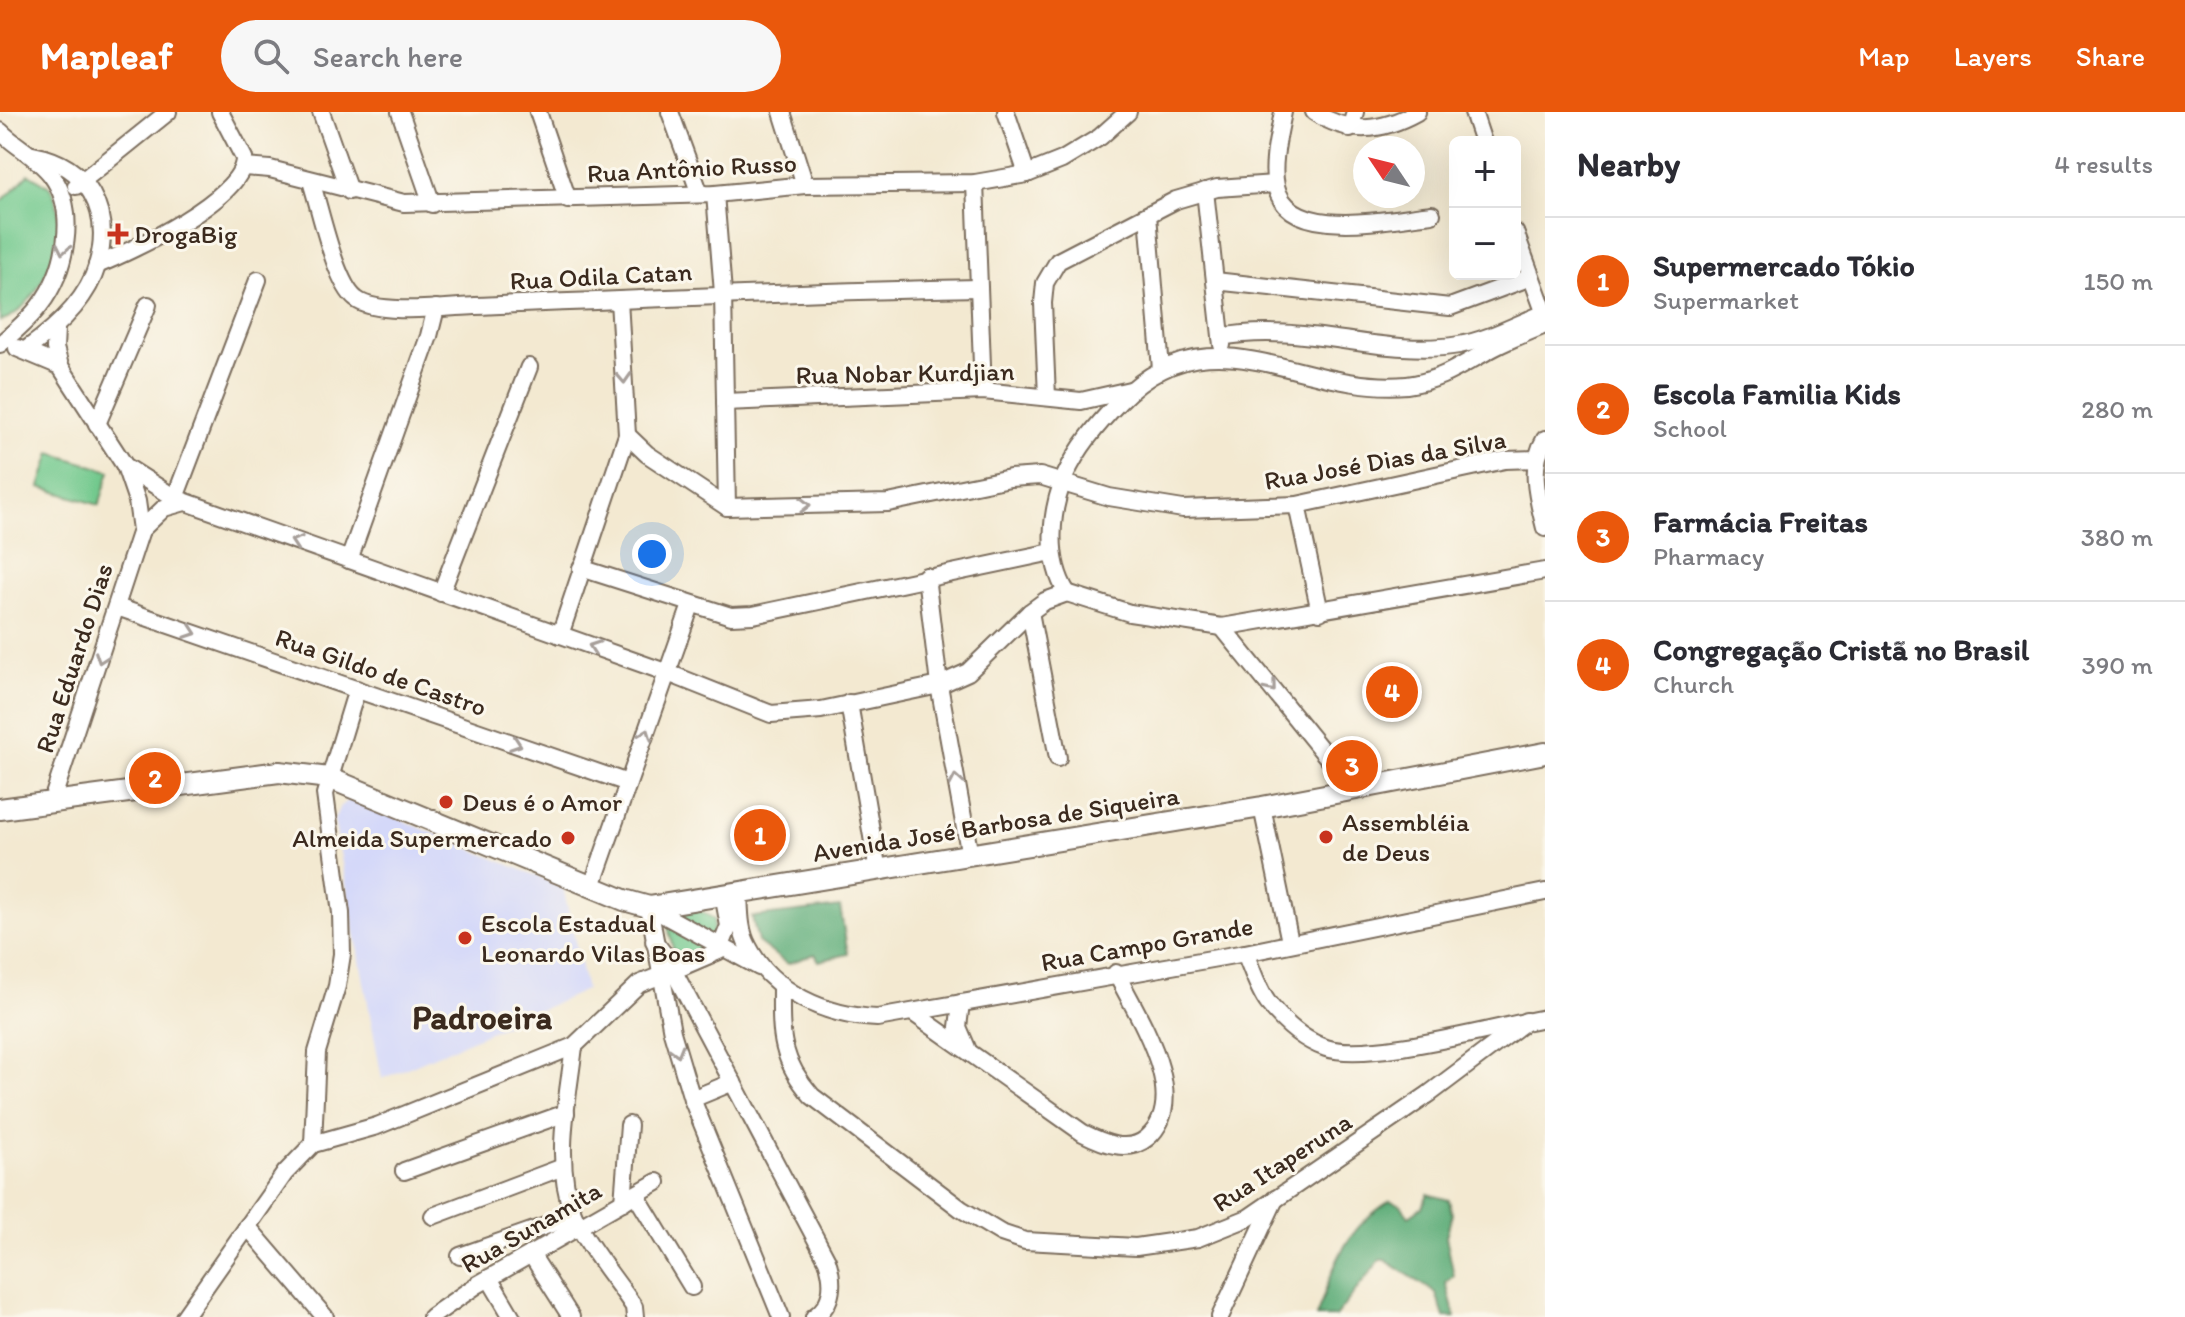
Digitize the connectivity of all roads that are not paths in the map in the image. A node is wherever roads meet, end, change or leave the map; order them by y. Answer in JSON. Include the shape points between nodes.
{"nodes":[{"id":1,"x":168,"y":112,"type":"edge"},
{"id":2,"x":220,"y":112,"type":"edge"},
{"id":3,"x":232,"y":112,"type":"edge"},
{"id":4,"x":321,"y":112,"type":"edge"},
{"id":5,"x":400,"y":112,"type":"edge"},
{"id":6,"x":538,"y":112,"type":"edge"},
{"id":7,"x":670,"y":112,"type":"edge"},
{"id":8,"x":782,"y":112,"type":"edge"},
{"id":9,"x":1006,"y":112,"type":"edge"},
{"id":10,"x":1128,"y":112,"type":"edge"},
{"id":11,"x":1283,"y":112,"type":"edge"},
{"id":12,"x":1314,"y":112,"type":"edge"},
{"id":13,"x":1355,"y":112,"type":"edge"},
{"id":14,"x":1417,"y":112,"type":"edge"},
{"id":15,"x":1473,"y":112,"type":"edge"},
{"id":16,"x":1350,"y":129,"type":"junction"},
{"id":17,"x":0,"y":131,"type":"edge"},
{"id":18,"x":1481,"y":136,"type":"edge"},
{"id":19,"x":236,"y":139,"type":"junction"},
{"id":20,"x":31,"y":155,"type":"junction"},
{"id":21,"x":244,"y":167,"type":"junction"},
{"id":22,"x":1027,"y":174,"type":"junction"},
{"id":23,"x":85,"y":181,"type":"junction"},
{"id":24,"x":311,"y":181,"type":"junction"},
{"id":25,"x":975,"y":183,"type":"junction"},
{"id":26,"x":1275,"y":184,"type":"junction"},
{"id":27,"x":805,"y":185,"type":"junction"},
{"id":28,"x":349,"y":191,"type":"junction"},
{"id":29,"x":1205,"y":191,"type":"junction"},
{"id":30,"x":63,"y":194,"type":"junction"},
{"id":31,"x":708,"y":194,"type":"junction"},
{"id":32,"x":568,"y":200,"type":"junction"},
{"id":33,"x":432,"y":204,"type":"junction"},
{"id":34,"x":1432,"y":214,"type":"dead end"},
{"id":35,"x":1148,"y":215,"type":"junction"},
{"id":36,"x":1521,"y":249,"type":"edge"},
{"id":37,"x":97,"y":265,"type":"junction"},
{"id":38,"x":1531,"y":277,"type":"junction"},
{"id":39,"x":258,"y":280,"type":"dead end"},
{"id":40,"x":1215,"y":281,"type":"junction"},
{"id":41,"x":978,"y":288,"type":"junction"},
{"id":42,"x":723,"y":293,"type":"junction"},
{"id":43,"x":619,"y":300,"type":"junction"},
{"id":44,"x":148,"y":305,"type":"dead end"},
{"id":45,"x":436,"y":308,"type":"junction"},
{"id":46,"x":1545,"y":313,"type":"edge"},
{"id":47,"x":1545,"y":325,"type":"edge"},
{"id":48,"x":56,"y":328,"type":"junction"},
{"id":49,"x":1221,"y":337,"type":"junction"},
{"id":50,"x":0,"y":344,"type":"edge"},
{"id":51,"x":1459,"y":345,"type":"junction"},
{"id":52,"x":27,"y":349,"type":"junction"},
{"id":53,"x":1223,"y":355,"type":"junction"},
{"id":54,"x":60,"y":366,"type":"junction"},
{"id":55,"x":1464,"y":366,"type":"junction"},
{"id":56,"x":529,"y":367,"type":"dead end"},
{"id":57,"x":1161,"y":369,"type":"junction"},
{"id":58,"x":1131,"y":389,"type":"junction"},
{"id":59,"x":983,"y":391,"type":"junction"},
{"id":60,"x":1047,"y":397,"type":"junction"},
{"id":61,"x":725,"y":402,"type":"junction"},
{"id":62,"x":97,"y":424,"type":"junction"},
{"id":63,"x":627,"y":435,"type":"junction"},
{"id":64,"x":1545,"y":439,"type":"edge"},
{"id":65,"x":1537,"y":459,"type":"junction"},
{"id":66,"x":125,"y":466,"type":"junction"},
{"id":67,"x":1063,"y":481,"type":"junction"},
{"id":68,"x":180,"y":500,"type":"junction"},
{"id":69,"x":1297,"y":505,"type":"junction"},
{"id":70,"x":727,"y":507,"type":"junction"},
{"id":71,"x":1545,"y":528,"type":"edge"},
{"id":72,"x":141,"y":530,"type":"junction"},
{"id":73,"x":1052,"y":552,"type":"junction"},
{"id":74,"x":349,"y":560,"type":"junction"},
{"id":75,"x":581,"y":568,"type":"junction"},
{"id":76,"x":1545,"y":571,"type":"edge"},
{"id":77,"x":926,"y":576,"type":"junction"},
{"id":78,"x":441,"y":593,"type":"junction"},
{"id":79,"x":1067,"y":593,"type":"junction"},
{"id":80,"x":691,"y":605,"type":"junction"},
{"id":81,"x":117,"y":607,"type":"junction"},
{"id":82,"x":1030,"y":612,"type":"junction"},
{"id":83,"x":1320,"y":612,"type":"junction"},
{"id":84,"x":1222,"y":627,"type":"junction"},
{"id":85,"x":560,"y":635,"type":"junction"},
{"id":86,"x":668,"y":673,"type":"junction"},
{"id":87,"x":939,"y":685,"type":"junction"},
{"id":88,"x":357,"y":689,"type":"junction"},
{"id":89,"x":849,"y":703,"type":"junction"},
{"id":90,"x":1545,"y":753,"type":"edge"},
{"id":91,"x":1058,"y":758,"type":"dead end"},
{"id":92,"x":329,"y":778,"type":"junction"},
{"id":93,"x":628,"y":783,"type":"junction"},
{"id":94,"x":1353,"y":789,"type":"junction"},
{"id":95,"x":52,"y":801,"type":"junction"},
{"id":96,"x":1262,"y":807,"type":"junction"},
{"id":97,"x":0,"y":809,"type":"edge"},
{"id":98,"x":970,"y":856,"type":"junction"},
{"id":99,"x":878,"y":871,"type":"junction"},
{"id":100,"x":592,"y":886,"type":"junction"},
{"id":101,"x":1545,"y":892,"type":"edge"},
{"id":102,"x":731,"y":893,"type":"junction"},
{"id":103,"x":649,"y":907,"type":"junction"},
{"id":104,"x":653,"y":940,"type":"junction"},
{"id":105,"x":1290,"y":942,"type":"junction"},
{"id":106,"x":723,"y":947,"type":"junction"},
{"id":107,"x":1245,"y":953,"type":"junction"},
{"id":108,"x":672,"y":970,"type":"junction"},
{"id":109,"x":767,"y":972,"type":"junction"},
{"id":110,"x":1116,"y":973,"type":"junction"},
{"id":111,"x":781,"y":984,"type":"junction"},
{"id":112,"x":689,"y":1002,"type":"junction"},
{"id":113,"x":961,"y":1003,"type":"junction"},
{"id":114,"x":667,"y":1008,"type":"junction"},
{"id":115,"x":915,"y":1014,"type":"junction"},
{"id":116,"x":1545,"y":1018,"type":"edge"},
{"id":117,"x":1526,"y":1021,"type":"junction"},
{"id":118,"x":574,"y":1046,"type":"junction"},
{"id":119,"x":967,"y":1050,"type":"junction"},
{"id":120,"x":733,"y":1082,"type":"junction"},
{"id":121,"x":692,"y":1099,"type":"junction"},
{"id":122,"x":566,"y":1113,"type":"junction"},
{"id":123,"x":629,"y":1125,"type":"dead end"},
{"id":124,"x":313,"y":1144,"type":"junction"},
{"id":125,"x":563,"y":1167,"type":"junction"},
{"id":126,"x":404,"y":1171,"type":"dead end"},
{"id":127,"x":657,"y":1182,"type":"dead end"},
{"id":128,"x":630,"y":1198,"type":"junction"},
{"id":129,"x":1275,"y":1198,"type":"junction"},
{"id":130,"x":433,"y":1216,"type":"dead end"},
{"id":131,"x":577,"y":1221,"type":"junction"},
{"id":132,"x":247,"y":1226,"type":"junction"},
{"id":133,"x":531,"y":1254,"type":"junction"},
{"id":134,"x":460,"y":1256,"type":"dead end"},
{"id":135,"x":489,"y":1278,"type":"junction"},
{"id":136,"x":692,"y":1287,"type":"dead end"},
{"id":137,"x":635,"y":1312,"type":"edge"},
{"id":138,"x":184,"y":1317,"type":"edge"},
{"id":139,"x":325,"y":1317,"type":"edge"},
{"id":140,"x":431,"y":1317,"type":"edge"},
{"id":141,"x":512,"y":1317,"type":"edge"},
{"id":142,"x":571,"y":1317,"type":"edge"},
{"id":143,"x":781,"y":1317,"type":"edge"},
{"id":144,"x":814,"y":1317,"type":"edge"},
{"id":145,"x":1221,"y":1317,"type":"edge"}],
"edges":[{"from":1,"to":23,"type":"street"},
{"from":2,"to":19,"type":"street"},
{"from":3,"to":19,"type":"street"},
{"from":4,"to":28,"type":"street"},
{"from":5,"to":33,"type":"street"},
{"from":6,"to":32,"type":"street"},
{"from":7,"to":31,"type":"street"},
{"from":8,"to":27,"type":"street"},
{"from":9,"to":22,"type":"street"},
{"from":10,"to":22,"type":"street","name":"Rua Antônio Russo","via":[[1079,151]]},
{"from":11,"to":26,"type":"street"},
{"from":12,"to":16,"type":"street"},
{"from":13,"to":16,"type":"street"},
{"from":14,"to":16,"type":"street","via":[[1383,128]]},
{"from":15,"to":18,"type":"street"},
{"from":17,"to":20,"type":"street"},
{"from":19,"to":21,"type":"street"},
{"from":20,"to":23,"type":"street","via":[[55,159]]},
{"from":20,"to":30,"type":"street"},
{"from":21,"to":24,"type":"street","name":"Rua Antônio Russo"},
{"from":21,"to":37,"type":"street","via":[[234,184],[183,221]]},
{"from":22,"to":25,"type":"street","name":"Rua Antônio Russo"},
{"from":23,"to":30,"type":"street"},
{"from":23,"to":37,"type":"street","via":[[98,206]]},
{"from":24,"to":28,"type":"street","name":"Rua Antônio Russo"},
{"from":24,"to":45,"type":"street","name":"Rua Odila Catan","via":[[344,283],[354,298],[383,307]]},
{"from":25,"to":27,"type":"street","name":"Rua Antônio Russo"},
{"from":25,"to":41,"type":"street"},
{"from":26,"to":29,"type":"street"},
{"from":26,"to":34,"type":"street","via":[[1292,211],[1318,221]]},
{"from":27,"to":31,"type":"street","name":"Rua Antônio Russo"},
{"from":28,"to":33,"type":"street","name":"Rua Antônio Russo"},
{"from":29,"to":35,"type":"street"},
{"from":29,"to":40,"type":"street"},
{"from":30,"to":50,"type":"street","one_way":true,"via":[[66,231],[54,283],[41,304]]},
{"from":31,"to":32,"type":"street","name":"Rua Antônio Russo"},
{"from":31,"to":42,"type":"street"},
{"from":32,"to":33,"type":"street","name":"Rua Antônio Russo"},
{"from":35,"to":57,"type":"street"},
{"from":35,"to":60,"type":"street","via":[[1067,255],[1050,271],[1043,303]]},
{"from":36,"to":38,"type":"street"},
{"from":37,"to":48,"type":"street"},
{"from":38,"to":40,"type":"street","via":[[1450,307]]},
{"from":38,"to":46,"type":"street"},
{"from":39,"to":68,"type":"street"},
{"from":40,"to":49,"type":"street"},
{"from":41,"to":42,"type":"street","name":"Rua Odila Catan"},
{"from":41,"to":59,"type":"street"},
{"from":42,"to":43,"type":"street","name":"Rua Odila Catan"},
{"from":42,"to":61,"type":"street"},
{"from":43,"to":45,"type":"street","name":"Rua Odila Catan"},
{"from":43,"to":63,"type":"street","one_way":true},
{"from":44,"to":62,"type":"street"},
{"from":45,"to":74,"type":"street"},
{"from":46,"to":51,"type":"street"},
{"from":47,"to":55,"type":"street"},
{"from":48,"to":52,"type":"street"},
{"from":48,"to":54,"type":"street"},
{"from":49,"to":51,"type":"street","via":[[1289,331],[1405,346]]},
{"from":49,"to":53,"type":"street"},
{"from":50,"to":52,"type":"street"},
{"from":51,"to":55,"type":"street"},
{"from":52,"to":54,"type":"street"},
{"from":53,"to":55,"type":"street","via":[[1371,385],[1431,382]]},
{"from":53,"to":57,"type":"street"},
{"from":54,"to":62,"type":"street"},
{"from":56,"to":78,"type":"street"},
{"from":57,"to":58,"type":"street"},
{"from":58,"to":60,"type":"street","name":"Rua Nobar Kurdjian","via":[[1081,401]]},
{"from":58,"to":67,"type":"street","via":[[1076,452]]},
{"from":59,"to":60,"type":"street","name":"Rua Nobar Kurdjian"},
{"from":59,"to":61,"type":"street","name":"Rua Nobar Kurdjian"},
{"from":61,"to":70,"type":"street"},
{"from":62,"to":66,"type":"street"},
{"from":63,"to":70,"type":"street"},
{"from":63,"to":75,"type":"street"},
{"from":64,"to":65,"type":"street","name":"Rua José Dias da Silva"},
{"from":65,"to":69,"type":"street","name":"Rua José Dias da Silva","via":[[1491,462]]},
{"from":65,"to":71,"type":"street","via":[[1535,479]]},
{"from":66,"to":68,"type":"street"},
{"from":66,"to":72,"type":"street","name":"Rua Eduardo Dias"},
{"from":67,"to":69,"type":"street","name":"Rua José Dias da Silva","via":[[1109,497],[1183,509]]},
{"from":70,"to":67,"type":"street","name":"Rua José Dias da Silva","one_way":true,"via":[[888,503],[1023,477]]},
{"from":67,"to":73,"type":"street"},
{"from":68,"to":72,"type":"street"},
{"from":74,"to":68,"type":"street","one_way":true},
{"from":69,"to":83,"type":"street"},
{"from":72,"to":81,"type":"street","name":"Rua Eduardo Dias"},
{"from":73,"to":77,"type":"street"},
{"from":73,"to":79,"type":"street"},
{"from":74,"to":78,"type":"street"},
{"from":75,"to":80,"type":"street"},
{"from":75,"to":85,"type":"street"},
{"from":76,"to":83,"type":"street"},
{"from":77,"to":80,"type":"street","via":[[753,615],[731,616]]},
{"from":77,"to":87,"type":"street"},
{"from":78,"to":85,"type":"street"},
{"from":79,"to":82,"type":"street"},
{"from":79,"to":84,"type":"street","via":[[1130,613]]},
{"from":80,"to":86,"type":"street"},
{"from":81,"to":88,"type":"street","name":"Rua Gildo de Castro","one_way":true},
{"from":81,"to":95,"type":"street","name":"Rua Eduardo Dias","one_way":true},
{"from":82,"to":87,"type":"street","via":[[979,664]]},
{"from":82,"to":91,"type":"street"},
{"from":83,"to":84,"type":"street"},
{"from":84,"to":94,"type":"street","one_way":true},
{"from":86,"to":85,"type":"street","one_way":true},
{"from":86,"to":89,"type":"street","via":[[771,714]]},
{"from":93,"to":86,"type":"street","one_way":true},
{"from":87,"to":89,"type":"street"},
{"from":98,"to":87,"type":"street","one_way":true},
{"from":88,"to":92,"type":"street"},
{"from":88,"to":93,"type":"street","name":"Rua Gildo de Castro","one_way":true},
{"from":89,"to":99,"type":"street"},
{"from":90,"to":94,"type":"main road","name":"Avenida José Barbosa de Siqueira"},
{"from":92,"to":95,"type":"main road","via":[[279,772]]},
{"from":92,"to":100,"type":"main road"},
{"from":92,"to":124,"type":"street","via":[[325,810],[342,954],[315,1064]]},
{"from":93,"to":100,"type":"street"},
{"from":94,"to":96,"type":"main road","name":"Avenida José Barbosa de Siqueira"},
{"from":95,"to":97,"type":"main road"},
{"from":96,"to":98,"type":"main road","name":"Avenida José Barbosa de Siqueira"},
{"from":96,"to":105,"type":"street"},
{"from":98,"to":99,"type":"main road","name":"Avenida José Barbosa de Siqueira"},
{"from":99,"to":102,"type":"main road","name":"Avenida José Barbosa de Siqueira"},
{"from":100,"to":103,"type":"main road"},
{"from":101,"to":105,"type":"street","name":"Rua Campo Grande"},
{"from":102,"to":103,"type":"main road","name":"Avenida José Barbosa de Siqueira"},
{"from":102,"to":106,"type":"street"},
{"from":102,"to":109,"type":"street","name":"Rua Campo Grande","via":[[743,935]]},
{"from":103,"to":104,"type":"street"},
{"from":103,"to":106,"type":"street","name":"Rua Campo Grande"},
{"from":104,"to":108,"type":"street"},
{"from":104,"to":108,"type":"street"},
{"from":105,"to":107,"type":"street","name":"Rua Campo Grande"},
{"from":106,"to":108,"type":"street"},
{"from":106,"to":109,"type":"street","name":"Rua Campo Grande"},
{"from":107,"to":110,"type":"street","name":"Rua Campo Grande"},
{"from":107,"to":117,"type":"street","via":[[1266,1001],[1300,1034],[1329,1049],[1412,1045]]},
{"from":108,"to":112,"type":"street"},
{"from":108,"to":114,"type":"street"},
{"from":108,"to":118,"type":"street","via":[[626,994]]},
{"from":109,"to":111,"type":"street","name":"Rua Campo Grande"},
{"from":110,"to":113,"type":"street","name":"Rua Campo Grande"},
{"from":110,"to":119,"type":"street","via":[[1160,1067],[1166,1095],[1163,1119],[1143,1142],[1125,1147],[1100,1142]]},
{"from":111,"to":115,"type":"street","name":"Rua Campo Grande","via":[[846,1015]]},
{"from":111,"to":129,"type":"street","name":"Rua Itaperuna","via":[[781,1044],[795,1076],[812,1096],[961,1209],[1001,1233],[1025,1241],[1136,1247],[1224,1230]]},
{"from":112,"to":114,"type":"street"},
{"from":112,"to":120,"type":"street"},
{"from":113,"to":115,"type":"street","name":"Rua Campo Grande"},
{"from":113,"to":119,"type":"street","via":[[958,1027]]},
{"from":114,"to":121,"type":"street","one_way":true},
{"from":115,"to":119,"type":"street"},
{"from":116,"to":117,"type":"street"},
{"from":117,"to":129,"type":"street","name":"Rua Itaperuna"},
{"from":118,"to":122,"type":"street"},
{"from":118,"to":124,"type":"street","via":[[377,1126]]},
{"from":120,"to":121,"type":"street"},
{"from":120,"to":144,"type":"street","via":[[827,1260],[833,1285],[824,1308]]},
{"from":121,"to":143,"type":"street"},
{"from":122,"to":125,"type":"street"},
{"from":122,"to":126,"type":"street"},
{"from":123,"to":128,"type":"street"},
{"from":124,"to":132,"type":"street"},
{"from":125,"to":130,"type":"street"},
{"from":125,"to":131,"type":"street"},
{"from":127,"to":128,"type":"street","name":"Rua Sunamita"},
{"from":128,"to":131,"type":"street","name":"Rua Sunamita"},
{"from":128,"to":136,"type":"street"},
{"from":129,"to":145,"type":"street"},
{"from":131,"to":133,"type":"street","name":"Rua Sunamita"},
{"from":131,"to":134,"type":"street"},
{"from":131,"to":137,"type":"street"},
{"from":132,"to":138,"type":"street"},
{"from":132,"to":139,"type":"street"},
{"from":133,"to":135,"type":"street","name":"Rua Sunamita"},
{"from":133,"to":142,"type":"street"},
{"from":135,"to":140,"type":"street","name":"Rua Sunamita"},
{"from":135,"to":141,"type":"street"}]}
